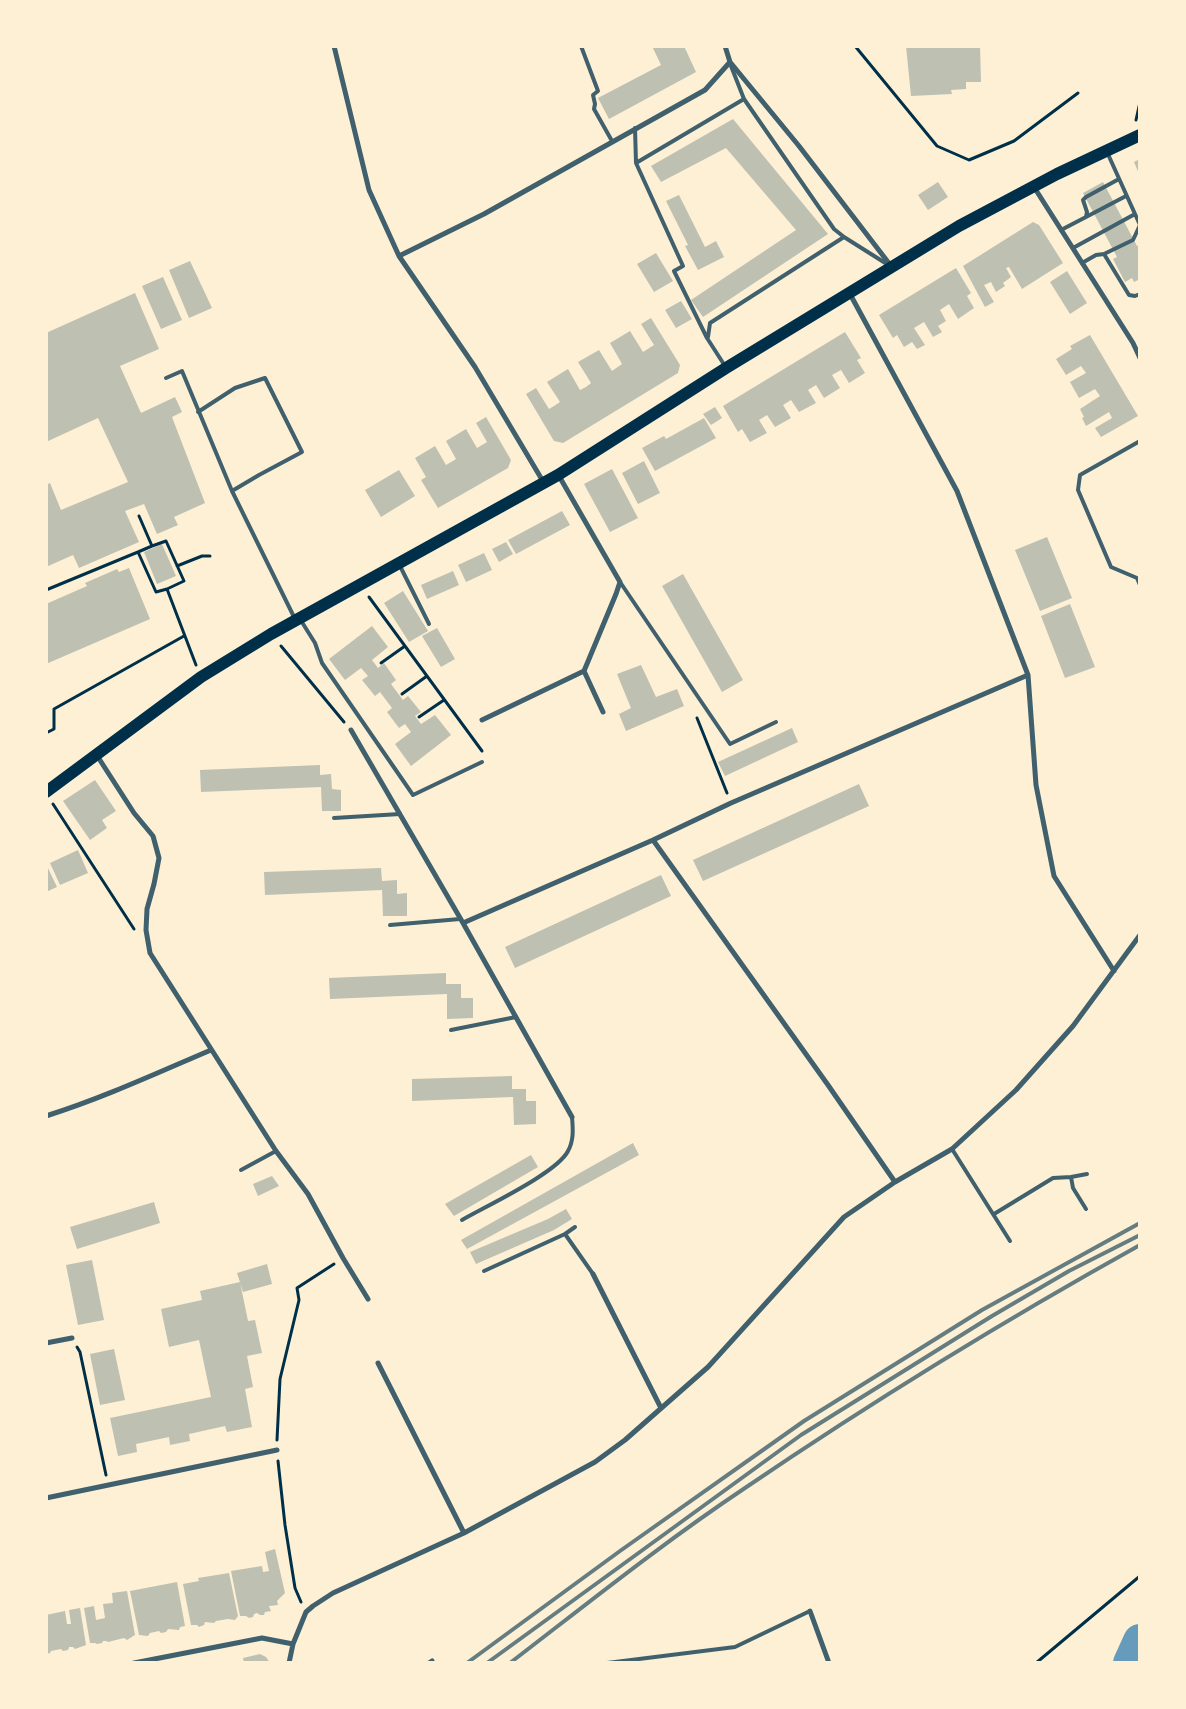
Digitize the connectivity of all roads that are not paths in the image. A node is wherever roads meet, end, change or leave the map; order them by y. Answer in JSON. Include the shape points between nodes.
{"nodes":[{"id":1,"x":334,"y":46,"type":"edge"},
{"id":2,"x":581,"y":46,"type":"edge"},
{"id":3,"x":725,"y":46,"type":"edge"},
{"id":4,"x":730,"y":62,"type":"junction"},
{"id":5,"x":744,"y":99,"type":"junction"},
{"id":6,"x":635,"y":128,"type":"junction"},
{"id":7,"x":1136,"y":136,"type":"edge"},
{"id":8,"x":612,"y":141,"type":"junction"},
{"id":9,"x":1106,"y":150,"type":"junction"},
{"id":10,"x":636,"y":163,"type":"junction"},
{"id":11,"x":1119,"y":179,"type":"junction"},
{"id":12,"x":1034,"y":187,"type":"junction"},
{"id":13,"x":1126,"y":196,"type":"junction"},
{"id":14,"x":1135,"y":214,"type":"junction"},
{"id":15,"x":1086,"y":217,"type":"junction"},
{"id":16,"x":1140,"y":226,"type":"edge"},
{"id":17,"x":1061,"y":230,"type":"junction"},
{"id":18,"x":844,"y":237,"type":"junction"},
{"id":19,"x":1072,"y":248,"type":"junction"},
{"id":20,"x":1104,"y":254,"type":"junction"},
{"id":21,"x":399,"y":256,"type":"junction"},
{"id":22,"x":1082,"y":263,"type":"junction"},
{"id":23,"x":892,"y":267,"type":"junction"},
{"id":24,"x":850,"y":293,"type":"junction"},
{"id":25,"x":1140,"y":294,"type":"edge"},
{"id":26,"x":708,"y":338,"type":"junction"},
{"id":27,"x":1140,"y":358,"type":"edge"},
{"id":28,"x":726,"y":368,"type":"junction"},
{"id":29,"x":166,"y":378,"type":"dead end"},
{"id":30,"x":198,"y":412,"type":"junction"},
{"id":31,"x":1140,"y":442,"type":"edge"},
{"id":32,"x":558,"y":475,"type":"junction"},
{"id":33,"x":544,"y":483,"type":"junction"},
{"id":34,"x":232,"y":492,"type":"junction"},
{"id":35,"x":398,"y":563,"type":"junction"},
{"id":36,"x":620,"y":582,"type":"junction"},
{"id":37,"x":1140,"y":585,"type":"edge"},
{"id":38,"x":297,"y":618,"type":"junction"},
{"id":39,"x":429,"y":624,"type":"dead end"},
{"id":40,"x":584,"y":670,"type":"junction"},
{"id":41,"x":1028,"y":674,"type":"junction"},
{"id":42,"x":603,"y":712,"type":"dead end"},
{"id":43,"x":482,"y":720,"type":"dead end"},
{"id":44,"x":776,"y":722,"type":"dead end"},
{"id":45,"x":351,"y":730,"type":"road end"},
{"id":46,"x":96,"y":754,"type":"junction"},
{"id":47,"x":482,"y":762,"type":"road end"},
{"id":48,"x":49,"y":796,"type":"edge"},
{"id":49,"x":400,"y":814,"type":"junction"},
{"id":50,"x":334,"y":818,"type":"dead end"},
{"id":51,"x":653,"y":840,"type":"junction"},
{"id":52,"x":462,"y":921,"type":"junction"},
{"id":53,"x":390,"y":925,"type":"dead end"},
{"id":54,"x":1140,"y":935,"type":"edge"},
{"id":55,"x":1114,"y":971,"type":"junction"},
{"id":56,"x":516,"y":1017,"type":"junction"},
{"id":57,"x":451,"y":1030,"type":"dead end"},
{"id":58,"x":211,"y":1050,"type":"junction"},
{"id":59,"x":46,"y":1116,"type":"edge"},
{"id":60,"x":572,"y":1117,"type":"joint"},
{"id":61,"x":952,"y":1149,"type":"junction"},
{"id":62,"x":276,"y":1151,"type":"junction"},
{"id":63,"x":241,"y":1170,"type":"dead end"},
{"id":64,"x":1088,"y":1174,"type":"dead end"},
{"id":65,"x":1071,"y":1177,"type":"junction"},
{"id":66,"x":895,"y":1182,"type":"junction"},
{"id":67,"x":1086,"y":1209,"type":"dead end"},
{"id":68,"x":994,"y":1214,"type":"junction"},
{"id":69,"x":462,"y":1220,"type":"dead end"},
{"id":70,"x":575,"y":1227,"type":"dead end"},
{"id":71,"x":565,"y":1234,"type":"junction"},
{"id":72,"x":1010,"y":1241,"type":"dead end"},
{"id":73,"x":484,"y":1271,"type":"dead end"},
{"id":74,"x":593,"y":1274,"type":"joint"},
{"id":75,"x":368,"y":1299,"type":"dead end"},
{"id":76,"x":72,"y":1338,"type":"road end"},
{"id":77,"x":46,"y":1344,"type":"edge"},
{"id":78,"x":378,"y":1363,"type":"dead end"},
{"id":79,"x":661,"y":1408,"type":"junction"},
{"id":80,"x":276,"y":1450,"type":"road end"},
{"id":81,"x":46,"y":1498,"type":"edge"},
{"id":82,"x":464,"y":1532,"type":"junction"},
{"id":83,"x":810,"y":1611,"type":"joint"},
{"id":84,"x":292,"y":1644,"type":"junction"},
{"id":85,"x":134,"y":1663,"type":"edge"},
{"id":86,"x":289,"y":1663,"type":"edge"},
{"id":87,"x":607,"y":1663,"type":"edge"},
{"id":88,"x":829,"y":1663,"type":"edge"}],
"edges":[{"from":1,"to":21,"type":"street","via":[[369,190]]},
{"from":2,"to":8,"type":"lane","via":[[598,91],[593,95],[594,109]]},
{"from":3,"to":4,"type":"street"},
{"from":4,"to":5,"type":"lane"},
{"from":4,"to":6,"type":"street","via":[[704,90]]},
{"from":4,"to":23,"type":"street"},
{"from":5,"to":10,"type":"lane"},
{"from":5,"to":18,"type":"lane","via":[[834,229]]},
{"from":6,"to":8,"type":"street"},
{"from":6,"to":10,"type":"lane"},
{"from":7,"to":9,"type":"main road"},
{"from":8,"to":21,"type":"street","via":[[484,214]]},
{"from":9,"to":11,"type":"lane"},
{"from":9,"to":12,"type":"main road"},
{"from":10,"to":26,"type":"lane","via":[[683,266],[674,272]]},
{"from":11,"to":13,"type":"lane"},
{"from":11,"to":15,"type":"lane","via":[[1083,200]]},
{"from":12,"to":17,"type":"street"},
{"from":12,"to":23,"type":"main road","via":[[959,226]]},
{"from":13,"to":14,"type":"lane"},
{"from":13,"to":15,"type":"lane"},
{"from":14,"to":16,"type":"lane"},
{"from":14,"to":19,"type":"lane"},
{"from":15,"to":17,"type":"lane"},
{"from":16,"to":20,"type":"lane","via":[[1133,240]]},
{"from":17,"to":19,"type":"street"},
{"from":18,"to":23,"type":"lane"},
{"from":18,"to":26,"type":"lane","via":[[710,323]]},
{"from":19,"to":22,"type":"street"},
{"from":20,"to":22,"type":"lane"},
{"from":20,"to":25,"type":"lane","via":[[1129,296]]},
{"from":21,"to":33,"type":"street","via":[[475,367]]},
{"from":22,"to":27,"type":"street"},
{"from":23,"to":24,"type":"main road"},
{"from":24,"to":28,"type":"main road"},
{"from":24,"to":41,"type":"street","via":[[957,491]]},
{"from":26,"to":28,"type":"lane"},
{"from":28,"to":32,"type":"main road"},
{"from":29,"to":30,"type":"lane","via":[[182,372]]},
{"from":30,"to":34,"type":"lane"},
{"from":30,"to":34,"type":"lane","via":[[235,388],[265,378],[302,452]]},
{"from":31,"to":37,"type":"lane","via":[[1080,475],[1078,490],[1111,567],[1137,578]]},
{"from":32,"to":33,"type":"main road"},
{"from":32,"to":36,"type":"street"},
{"from":33,"to":35,"type":"main road"},
{"from":34,"to":38,"type":"lane"},
{"from":35,"to":38,"type":"main road"},
{"from":35,"to":39,"type":"lane"},
{"from":36,"to":40,"type":"street"},
{"from":36,"to":44,"type":"lane","via":[[730,744]]},
{"from":38,"to":46,"type":"main road","via":[[201,677]]},
{"from":38,"to":47,"type":"lane","via":[[315,643],[322,663],[413,795]]},
{"from":40,"to":42,"type":"street"},
{"from":40,"to":43,"type":"street"},
{"from":41,"to":51,"type":"street"},
{"from":41,"to":55,"type":"street","via":[[1036,785],[1054,876]]},
{"from":45,"to":49,"type":"street"},
{"from":46,"to":48,"type":"main road"},
{"from":46,"to":58,"type":"street","via":[[153,836],[159,858],[147,909],[150,952]]},
{"from":49,"to":50,"type":"lane"},
{"from":49,"to":52,"type":"street"},
{"from":51,"to":52,"type":"street"},
{"from":51,"to":66,"type":"street"},
{"from":52,"to":53,"type":"lane"},
{"from":52,"to":56,"type":"street"},
{"from":54,"to":55,"type":"street"},
{"from":55,"to":61,"type":"street","via":[[1073,1026],[1016,1090]]},
{"from":56,"to":57,"type":"lane"},
{"from":56,"to":60,"type":"street"},
{"from":58,"to":59,"type":"street"},
{"from":58,"to":62,"type":"street"},
{"from":60,"to":69,"type":"lane","via":[[574,1136],[568,1152],[553,1168]]},
{"from":61,"to":66,"type":"street"},
{"from":61,"to":68,"type":"lane"},
{"from":62,"to":63,"type":"lane"},
{"from":62,"to":75,"type":"street","via":[[308,1194]]},
{"from":64,"to":65,"type":"lane"},
{"from":65,"to":67,"type":"lane"},
{"from":65,"to":68,"type":"lane","via":[[1053,1178]]},
{"from":66,"to":79,"type":"street","via":[[844,1217],[708,1367]]},
{"from":68,"to":72,"type":"lane"},
{"from":70,"to":71,"type":"lane"},
{"from":71,"to":73,"type":"lane"},
{"from":71,"to":74,"type":"lane"},
{"from":74,"to":79,"type":"street"},
{"from":76,"to":77,"type":"street"},
{"from":78,"to":82,"type":"street"},
{"from":79,"to":82,"type":"street","via":[[595,1462]]},
{"from":80,"to":81,"type":"street"},
{"from":82,"to":84,"type":"street","via":[[312,1606],[306,1612]]},
{"from":83,"to":87,"type":"lane","via":[[735,1647]]},
{"from":83,"to":88,"type":"street"},
{"from":84,"to":85,"type":"street","via":[[262,1638]]},
{"from":84,"to":86,"type":"street"}]}
